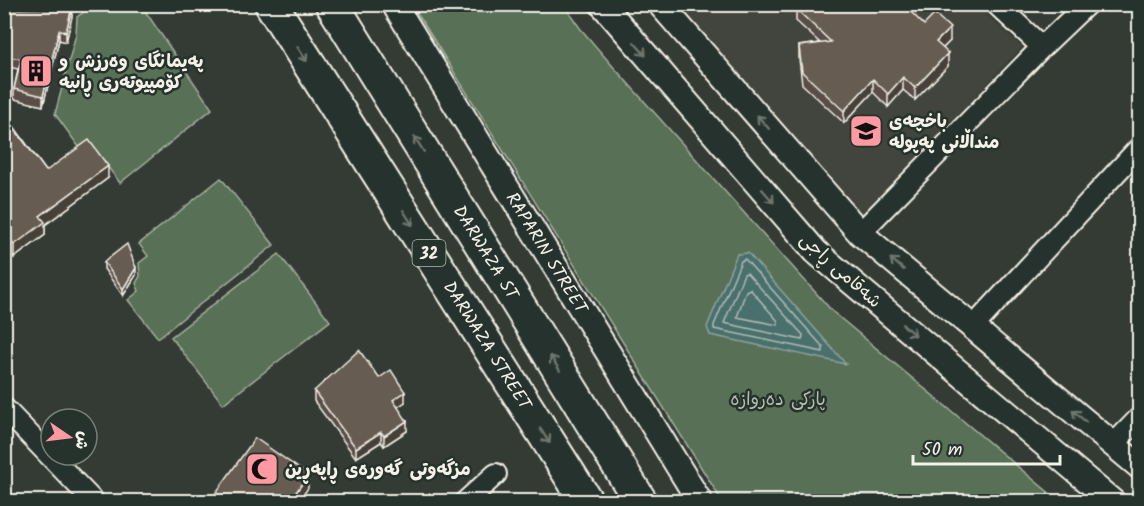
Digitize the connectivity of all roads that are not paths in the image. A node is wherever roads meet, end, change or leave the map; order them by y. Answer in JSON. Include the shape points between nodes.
{"nodes":[{"id":1,"x":271,"y":4,"type":"edge"},
{"id":2,"x":332,"y":4,"type":"edge"},
{"id":3,"x":394,"y":4,"type":"edge"},
{"id":4,"x":602,"y":4,"type":"edge"},
{"id":5,"x":660,"y":4,"type":"edge"},
{"id":6,"x":996,"y":4,"type":"edge"},
{"id":7,"x":1087,"y":4,"type":"edge"},
{"id":8,"x":1042,"y":47,"type":"junction"},
{"id":9,"x":1140,"y":147,"type":"edge"},
{"id":10,"x":861,"y":233,"type":"junction"},
{"id":11,"x":526,"y":317,"type":"junction"},
{"id":12,"x":973,"y":327,"type":"junction"},
{"id":13,"x":485,"y":342,"type":"junction"},
{"id":14,"x":4,"y":408,"type":"edge"},
{"id":15,"x":1140,"y":417,"type":"edge"},
{"id":16,"x":1113,"y":445,"type":"junction"},
{"id":17,"x":1140,"y":467,"type":"edge"},
{"id":18,"x":496,"y":474,"type":"dead end"},
{"id":19,"x":94,"y":501,"type":"edge"},
{"id":20,"x":465,"y":501,"type":"edge"},
{"id":21,"x":587,"y":501,"type":"edge"},
{"id":22,"x":641,"y":501,"type":"edge"},
{"id":23,"x":700,"y":501,"type":"edge"},
{"id":24,"x":1113,"y":501,"type":"edge"}],
"edges":[{"from":1,"to":13,"type":"highway","name":"DARWAZA STREET","number":"32","one_way":true},
{"from":11,"to":2,"type":"highway","name":"DARWAZA ST","one_way":true},
{"from":3,"to":23,"type":"street","name":"RAPARIN STREET"},
{"from":4,"to":24,"type":"street","name":"شەقامی ڕاجی","one_way":true,"via":[[816,252]]},
{"from":10,"to":5,"type":"street","one_way":true},
{"from":6,"to":8,"type":"street"},
{"from":7,"to":8,"type":"street"},
{"from":8,"to":10,"type":"street"},
{"from":9,"to":12,"type":"street"},
{"from":12,"to":10,"type":"street","one_way":true},
{"from":11,"to":13,"type":"highway"},
{"from":22,"to":11,"type":"highway","name":"DARWAZA ST","one_way":true},
{"from":16,"to":12,"type":"street","one_way":true},
{"from":13,"to":21,"type":"highway","name":"DARWAZA STREET","number":"32","one_way":true},
{"from":14,"to":19,"type":"street"},
{"from":15,"to":16,"type":"street"},
{"from":16,"to":17,"type":"street"},
{"from":18,"to":20,"type":"street"}]}
